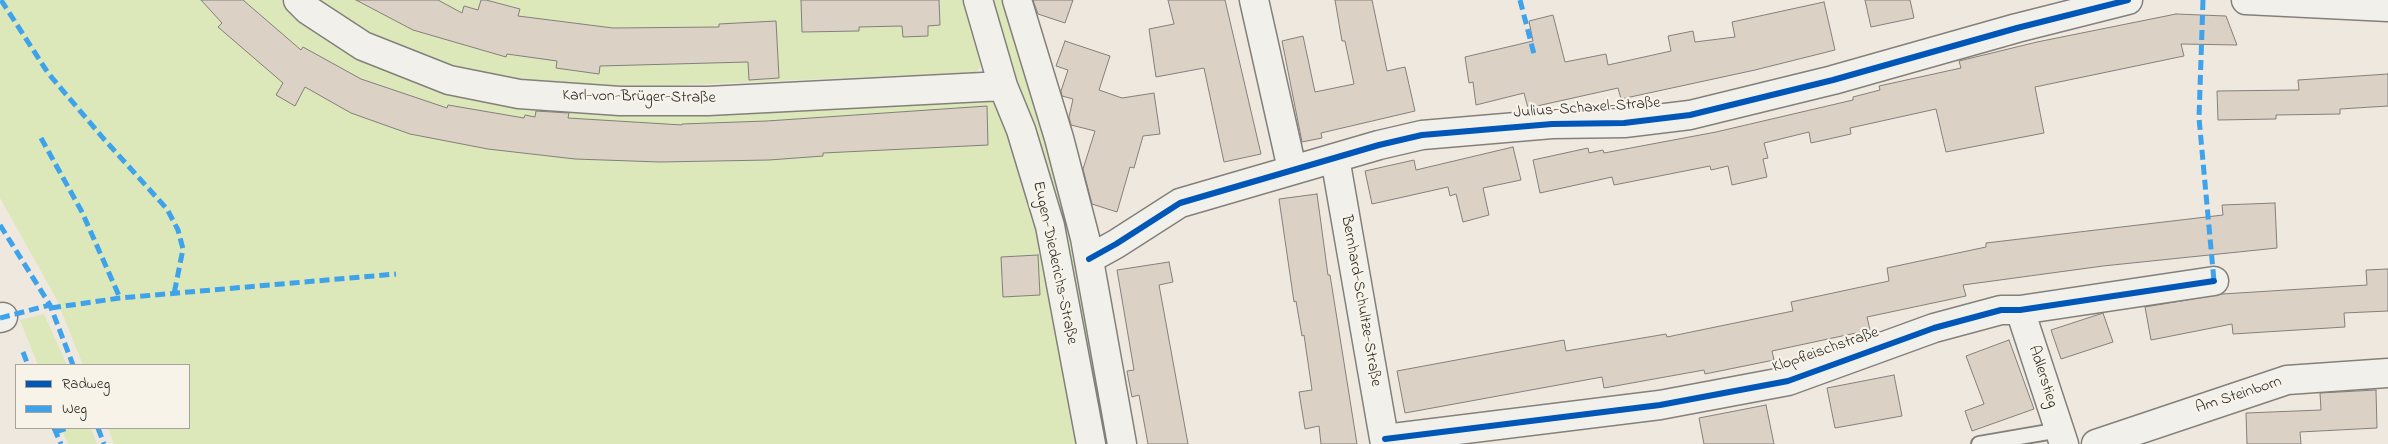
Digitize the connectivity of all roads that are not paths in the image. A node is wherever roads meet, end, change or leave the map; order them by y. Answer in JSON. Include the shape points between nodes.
{"nodes":[{"id":1,"x":298,"y":0,"type":"edge"},
{"id":2,"x":978,"y":0,"type":"edge"},
{"id":3,"x":1017,"y":0,"type":"edge"},
{"id":4,"x":1254,"y":0,"type":"edge"},
{"id":5,"x":2128,"y":0,"type":"edge"},
{"id":6,"x":2246,"y":0,"type":"edge"},
{"id":7,"x":2388,"y":7,"type":"edge"},
{"id":8,"x":1004,"y":86,"type":"junction"},
{"id":9,"x":1335,"y":158,"type":"junction"},
{"id":10,"x":1292,"y":169,"type":"junction"},
{"id":11,"x":1089,"y":258,"type":"junction"},
{"id":12,"x":2214,"y":281,"type":"dead end"},
{"id":13,"x":2020,"y":310,"type":"junction"},
{"id":14,"x":2388,"y":373,"type":"edge"},
{"id":15,"x":2062,"y":437,"type":"edge"},
{"id":16,"x":1385,"y":441,"type":"edge"},
{"id":17,"x":1091,"y":444,"type":"edge"},
{"id":18,"x":1122,"y":444,"type":"edge"},
{"id":19,"x":1978,"y":444,"type":"edge"},
{"id":20,"x":2096,"y":444,"type":"edge"}],
"edges":[{"from":1,"to":8,"type":"street","name":"Karl-von-Brüger-Straße","via":[[363,46],[449,80],[519,94],[620,101],[708,101]]},
{"from":2,"to":8,"type":"street","name":"Eugen-Diederichs-Straße"},
{"from":3,"to":11,"type":"street","name":"Eugen-Diederichs-Straße","via":[[1059,138]]},
{"from":4,"to":10,"type":"street"},
{"from":5,"to":9,"type":"street","name":"Julius-Schaxel-Straße","via":[[1690,115],[1624,123],[1552,124],[1422,135]]},
{"from":6,"to":7,"type":"street"},
{"from":8,"to":17,"type":"street","name":"Eugen-Diederichs-Straße","via":[[1050,226]]},
{"from":9,"to":10,"type":"street","name":"Julius-Schaxel-Straße"},
{"from":9,"to":16,"type":"street","name":"Bernhard-Schultze-Straße"},
{"from":10,"to":11,"type":"street","name":"Julius-Schaxel-Straße","via":[[1180,203]]},
{"from":11,"to":18,"type":"street","name":"Eugen-Diederichs-Straße"},
{"from":12,"to":13,"type":"street","name":"Klopfleischstraße"},
{"from":13,"to":15,"type":"street","name":"Adlerstieg"},
{"from":13,"to":16,"type":"street","name":"Klopfleischstraße","via":[[2001,310],[1934,328],[1788,381],[1660,405]]},
{"from":14,"to":20,"type":"street","name":"Am Steinborn","via":[[2287,380]]},
{"from":15,"to":19,"type":"lane"}]}
